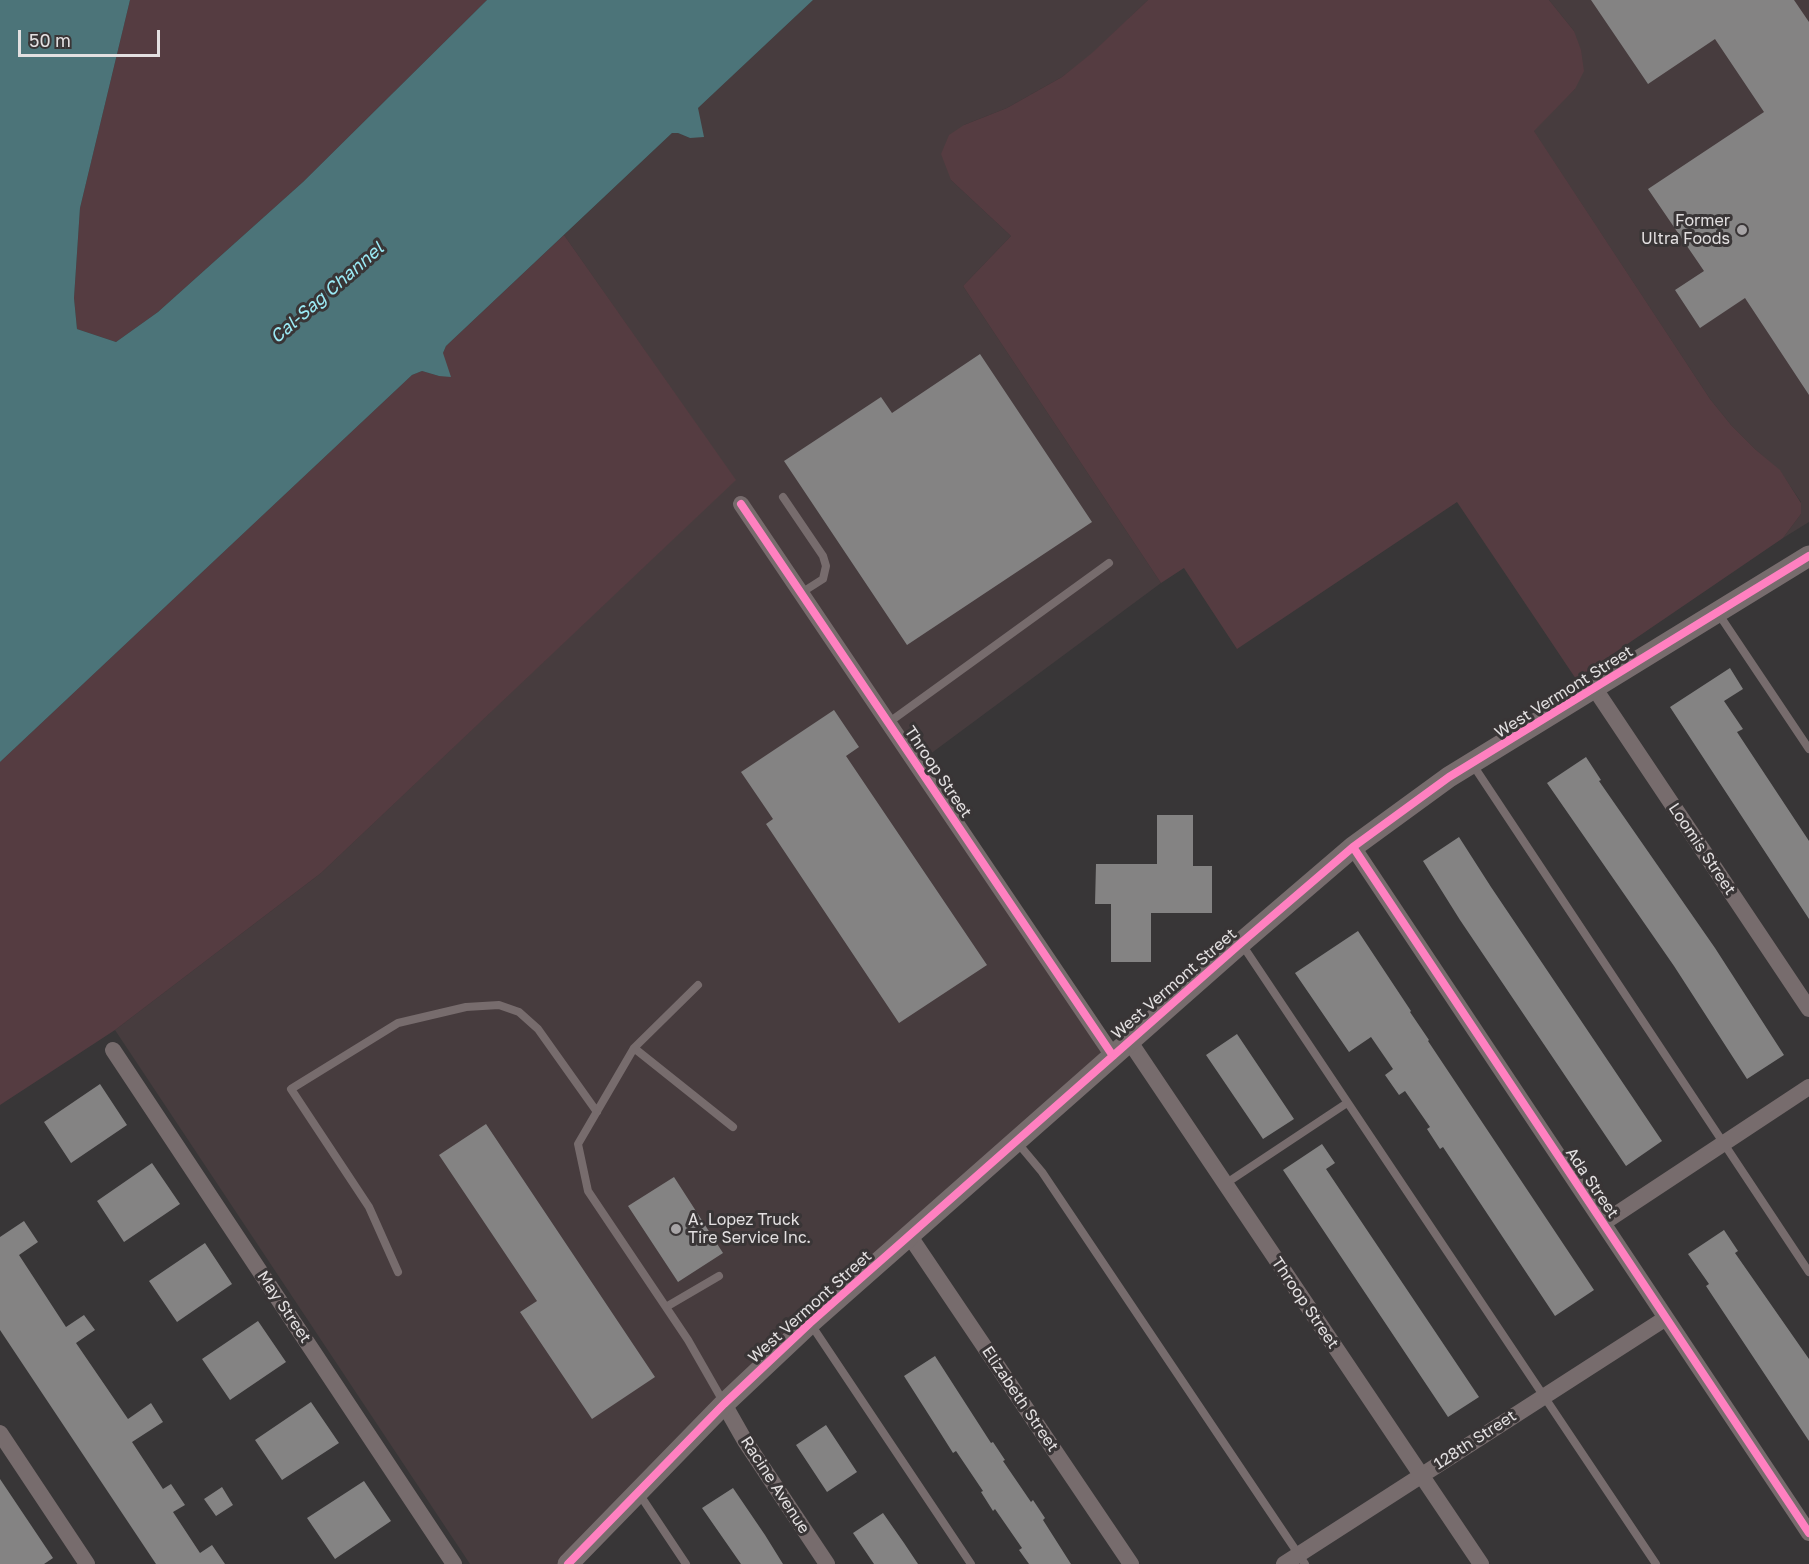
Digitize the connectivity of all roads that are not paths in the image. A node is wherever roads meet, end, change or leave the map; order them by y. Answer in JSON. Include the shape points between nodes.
{"nodes":[{"id":1,"x":783,"y":497,"type":"dead end"},
{"id":2,"x":741,"y":504,"type":"dead end"},
{"id":3,"x":1809,"y":556,"type":"edge"},
{"id":4,"x":1109,"y":563,"type":"dead end"},
{"id":5,"x":801,"y":593,"type":"junction"},
{"id":6,"x":1718,"y":613,"type":"junction"},
{"id":7,"x":1595,"y":689,"type":"junction"},
{"id":8,"x":888,"y":723,"type":"junction"},
{"id":9,"x":1809,"y":749,"type":"edge"},
{"id":10,"x":1472,"y":764,"type":"junction"},
{"id":11,"x":1353,"y":848,"type":"junction"},
{"id":12,"x":1241,"y":943,"type":"junction"},
{"id":13,"x":698,"y":985,"type":"dead end"},
{"id":14,"x":1809,"y":1009,"type":"edge"},
{"id":15,"x":1130,"y":1042,"type":"junction"},
{"id":16,"x":634,"y":1048,"type":"junction"},
{"id":17,"x":113,"y":1050,"type":"dead end"},
{"id":18,"x":1113,"y":1056,"type":"junction"},
{"id":19,"x":1809,"y":1087,"type":"edge"},
{"id":20,"x":1347,"y":1103,"type":"junction"},
{"id":21,"x":597,"y":1112,"type":"junction"},
{"id":22,"x":733,"y":1127,"type":"dead end"},
{"id":23,"x":1016,"y":1141,"type":"junction"},
{"id":24,"x":1724,"y":1143,"type":"junction"},
{"id":25,"x":1225,"y":1184,"type":"junction"},
{"id":26,"x":1603,"y":1223,"type":"junction"},
{"id":27,"x":909,"y":1234,"type":"junction"},
{"id":28,"x":398,"y":1272,"type":"dead end"},
{"id":29,"x":1809,"y":1272,"type":"edge"},
{"id":30,"x":719,"y":1276,"type":"dead end"},
{"id":31,"x":666,"y":1307,"type":"junction"},
{"id":32,"x":1666,"y":1318,"type":"junction"},
{"id":33,"x":810,"y":1323,"type":"junction"},
{"id":34,"x":1542,"y":1396,"type":"junction"},
{"id":35,"x":724,"y":1404,"type":"junction"},
{"id":36,"x":0,"y":1433,"type":"edge"},
{"id":37,"x":1421,"y":1475,"type":"junction"},
{"id":38,"x":638,"y":1492,"type":"junction"},
{"id":39,"x":1809,"y":1533,"type":"edge"},
{"id":40,"x":1296,"y":1561,"type":"edge"},
{"id":41,"x":87,"y":1564,"type":"edge"},
{"id":42,"x":454,"y":1564,"type":"edge"},
{"id":43,"x":568,"y":1564,"type":"edge"},
{"id":44,"x":686,"y":1564,"type":"edge"},
{"id":45,"x":827,"y":1564,"type":"edge"},
{"id":46,"x":971,"y":1564,"type":"edge"},
{"id":47,"x":1131,"y":1564,"type":"edge"},
{"id":48,"x":1481,"y":1564,"type":"edge"},
{"id":49,"x":1656,"y":1564,"type":"edge"}],
"edges":[{"from":1,"to":5,"type":"lane","via":[[826,566],[823,579]]},
{"from":2,"to":5,"type":"street","name":"Throop Street"},
{"from":3,"to":6,"type":"street","name":"West Vermont Street"},
{"from":4,"to":8,"type":"lane"},
{"from":5,"to":8,"type":"street","name":"Throop Street"},
{"from":6,"to":7,"type":"street","name":"West Vermont Street"},
{"from":6,"to":9,"type":"lane"},
{"from":7,"to":10,"type":"street","name":"West Vermont Street"},
{"from":7,"to":14,"type":"street","name":"Loomis Street"},
{"from":8,"to":18,"type":"street","name":"Throop Street"},
{"from":10,"to":11,"type":"street","name":"West Vermont Street"},
{"from":10,"to":24,"type":"lane"},
{"from":11,"to":12,"type":"street","name":"West Vermont Street"},
{"from":11,"to":26,"type":"street","name":"Ada Street"},
{"from":12,"to":15,"type":"street","name":"West Vermont Street"},
{"from":12,"to":20,"type":"lane"},
{"from":13,"to":16,"type":"lane"},
{"from":15,"to":18,"type":"street","name":"West Vermont Street"},
{"from":15,"to":25,"type":"street","name":"Throop Street"},
{"from":16,"to":21,"type":"lane"},
{"from":16,"to":22,"type":"lane"},
{"from":17,"to":42,"type":"street","name":"May Street"},
{"from":18,"to":23,"type":"street","name":"West Vermont Street"},
{"from":19,"to":24,"type":"street"},
{"from":20,"to":25,"type":"lane"},
{"from":20,"to":34,"type":"lane"},
{"from":21,"to":28,"type":"lane","via":[[538,1029],[519,1012],[499,1005],[466,1007],[398,1023],[291,1089],[369,1207]]},
{"from":21,"to":31,"type":"lane","via":[[578,1144],[588,1191]]},
{"from":23,"to":27,"type":"street","name":"West Vermont Street"},
{"from":23,"to":40,"type":"lane","via":[[1042,1172]]},
{"from":24,"to":26,"type":"street"},
{"from":24,"to":29,"type":"lane"},
{"from":25,"to":37,"type":"street","name":"Throop Street"},
{"from":26,"to":32,"type":"street","name":"Ada Street"},
{"from":27,"to":33,"type":"street","name":"West Vermont Street"},
{"from":27,"to":47,"type":"street","name":"Elizabeth Street"},
{"from":30,"to":31,"type":"lane"},
{"from":31,"to":35,"type":"lane"},
{"from":32,"to":34,"type":"street","name":"128th Street"},
{"from":32,"to":39,"type":"street","name":"Ada Street"},
{"from":33,"to":35,"type":"street","name":"West Vermont Street"},
{"from":33,"to":46,"type":"lane"},
{"from":34,"to":37,"type":"street","name":"128th Street"},
{"from":34,"to":49,"type":"lane"},
{"from":35,"to":38,"type":"street","name":"West Vermont Street"},
{"from":35,"to":45,"type":"street","name":"Racine Avenue"},
{"from":36,"to":41,"type":"street"},
{"from":37,"to":40,"type":"street","name":"128th Street"},
{"from":37,"to":48,"type":"street","name":"Throop Street"},
{"from":38,"to":43,"type":"street","name":"West Vermont Street"},
{"from":38,"to":44,"type":"lane"}]}
